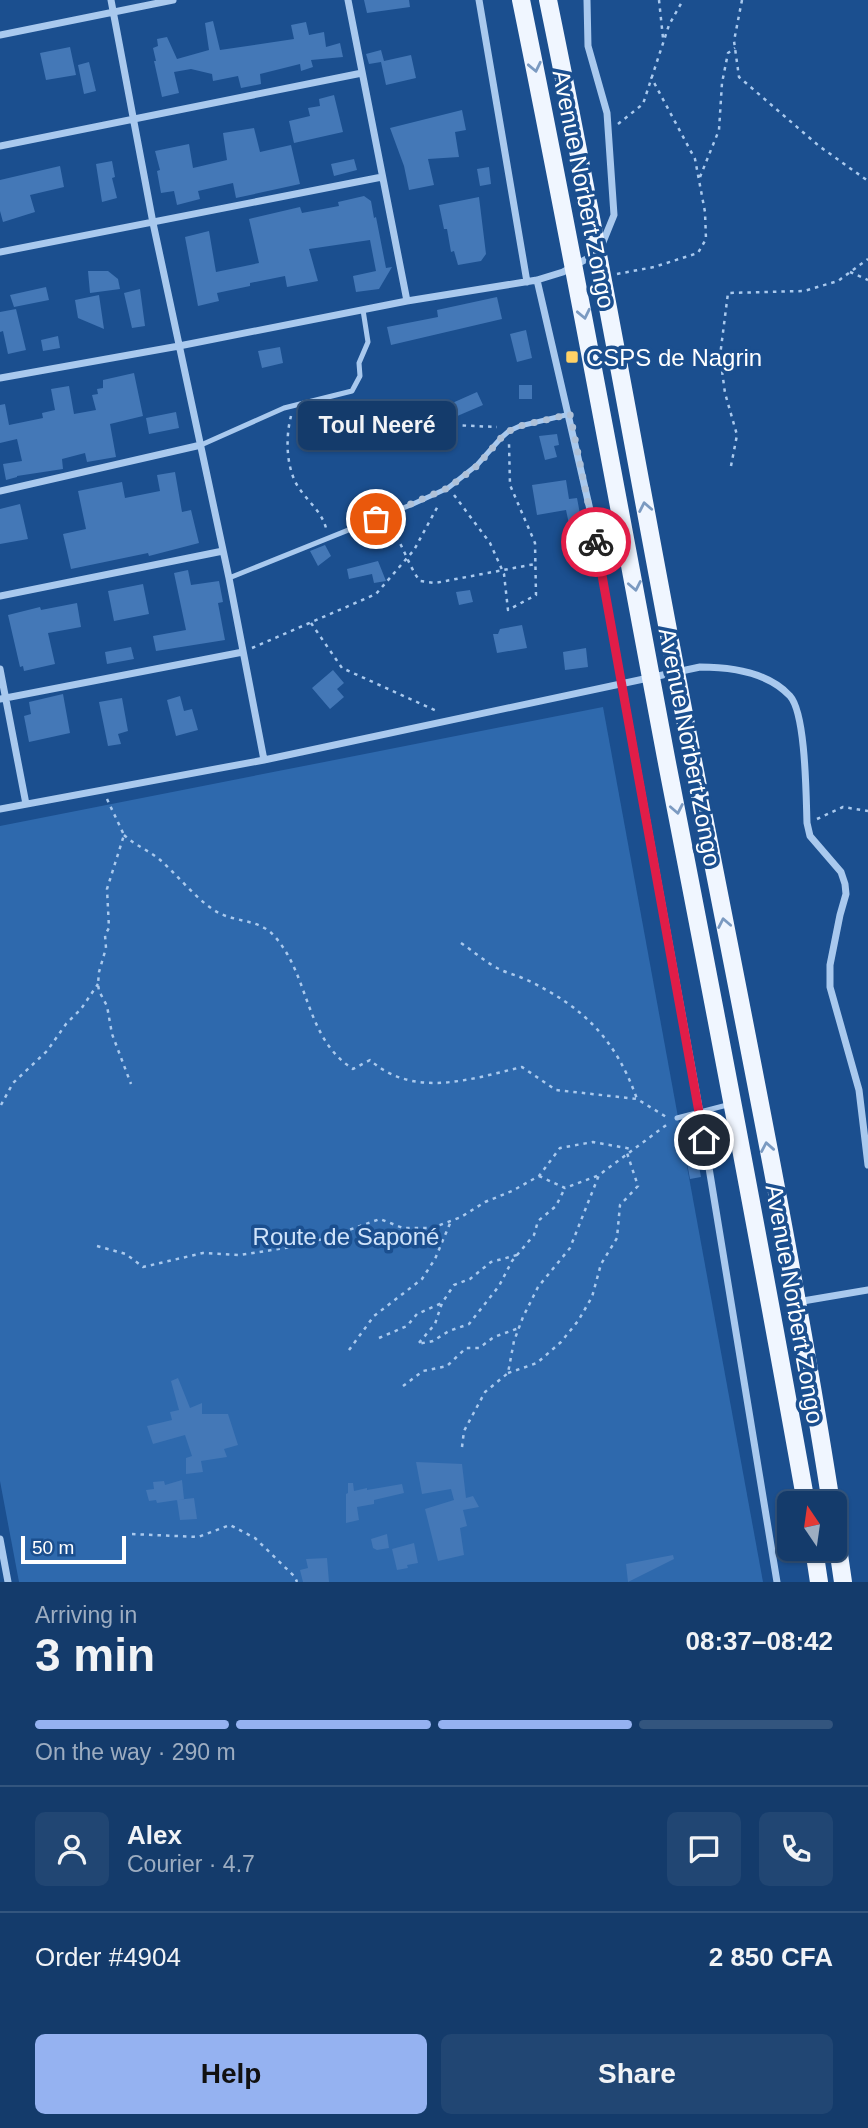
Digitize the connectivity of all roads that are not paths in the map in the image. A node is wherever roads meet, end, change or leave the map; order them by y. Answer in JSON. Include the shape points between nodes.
{"nodes":[{"id":1,"x":111,"y":0,"type":"edge"},
{"id":2,"x":173,"y":0,"type":"edge"},
{"id":3,"x":348,"y":0,"type":"edge"},
{"id":4,"x":479,"y":0,"type":"edge"},
{"id":5,"x":521,"y":0,"type":"edge"},
{"id":6,"x":548,"y":0,"type":"edge"},
{"id":7,"x":587,"y":0,"type":"edge"},
{"id":8,"x":113,"y":12,"type":"junction"},
{"id":9,"x":0,"y":35,"type":"edge"},
{"id":10,"x":362,"y":73,"type":"junction"},
{"id":11,"x":134,"y":119,"type":"junction"},
{"id":12,"x":0,"y":146,"type":"edge"},
{"id":13,"x":382,"y":177,"type":"junction"},
{"id":14,"x":153,"y":223,"type":"junction"},
{"id":15,"x":0,"y":252,"type":"edge"},
{"id":16,"x":599,"y":252,"type":"junction"},
{"id":17,"x":574,"y":266,"type":"junction"},
{"id":18,"x":537,"y":280,"type":"junction"},
{"id":19,"x":527,"y":282,"type":"junction"},
{"id":20,"x":407,"y":301,"type":"junction"},
{"id":21,"x":363,"y":310,"type":"junction"},
{"id":22,"x":179,"y":346,"type":"junction"},
{"id":23,"x":0,"y":378,"type":"edge"},
{"id":24,"x":570,"y":414,"type":"junction"},
{"id":25,"x":201,"y":445,"type":"junction"},
{"id":26,"x":0,"y":491,"type":"edge"},
{"id":27,"x":223,"y":551,"type":"junction"},
{"id":28,"x":229,"y":578,"type":"junction"},
{"id":29,"x":0,"y":596,"type":"edge"},
{"id":30,"x":243,"y":652,"type":"junction"},
{"id":31,"x":0,"y":669,"type":"edge"},
{"id":32,"x":677,"y":671,"type":"junction"},
{"id":33,"x":653,"y":677,"type":"junction"},
{"id":34,"x":621,"y":683,"type":"junction"},
{"id":35,"x":3,"y":699,"type":"edge"},
{"id":36,"x":264,"y":760,"type":"junction"},
{"id":37,"x":26,"y":804,"type":"junction"},
{"id":38,"x":0,"y":809,"type":"edge"},
{"id":39,"x":734,"y":1103,"type":"junction"},
{"id":40,"x":700,"y":1113,"type":"junction"},
{"id":41,"x":677,"y":1118,"type":"road end"},
{"id":42,"x":868,"y":1165,"type":"edge"},
{"id":43,"x":868,"y":1290,"type":"edge"},
{"id":44,"x":796,"y":1302,"type":"junction"},
{"id":45,"x":804,"y":1491,"type":"edge"},
{"id":46,"x":829,"y":1491,"type":"edge"},
{"id":47,"x":0,"y":1539,"type":"edge"},
{"id":48,"x":816,"y":1561,"type":"edge"},
{"id":49,"x":840,"y":1561,"type":"edge"},
{"id":50,"x":8,"y":1582,"type":"edge"},
{"id":51,"x":777,"y":1582,"type":"edge"},
{"id":52,"x":819,"y":1582,"type":"edge"},
{"id":53,"x":843,"y":1582,"type":"edge"}],
"edges":[{"from":1,"to":8,"type":"street"},
{"from":2,"to":8,"type":"street"},
{"from":3,"to":10,"type":"street"},
{"from":4,"to":19,"type":"street"},
{"from":5,"to":17,"type":"main road","name":"Avenue Norbert Zongo","one_way":true},
{"from":6,"to":16,"type":"main road","name":"Avenue Norbert Zongo"},
{"from":7,"to":16,"type":"street","via":[[588,46],[607,113],[614,215]]},
{"from":8,"to":9,"type":"street"},
{"from":8,"to":11,"type":"street"},
{"from":10,"to":11,"type":"street"},
{"from":10,"to":13,"type":"street"},
{"from":11,"to":12,"type":"street"},
{"from":11,"to":14,"type":"street"},
{"from":13,"to":14,"type":"street"},
{"from":13,"to":20,"type":"street"},
{"from":14,"to":15,"type":"street"},
{"from":14,"to":22,"type":"street"},
{"from":16,"to":17,"type":"street"},
{"from":32,"to":16,"type":"main road","name":"Avenue Norbert Zongo","one_way":true},
{"from":17,"to":18,"type":"street"},
{"from":17,"to":33,"type":"main road","name":"Avenue Norbert Zongo","one_way":true},
{"from":18,"to":19,"type":"street"},
{"from":18,"to":24,"type":"street"},
{"from":19,"to":20,"type":"street"},
{"from":20,"to":21,"type":"street"},
{"from":21,"to":22,"type":"street"},
{"from":21,"to":25,"type":"lane","via":[[368,342],[352,391],[284,408]]},
{"from":22,"to":23,"type":"street"},
{"from":22,"to":25,"type":"street"},
{"from":24,"to":28,"type":"lane","via":[[509,431],[477,466],[448,488]]},
{"from":24,"to":34,"type":"street"},
{"from":25,"to":26,"type":"street"},
{"from":25,"to":27,"type":"street"},
{"from":27,"to":28,"type":"street"},
{"from":27,"to":29,"type":"street"},
{"from":28,"to":30,"type":"street"},
{"from":30,"to":35,"type":"street"},
{"from":30,"to":36,"type":"street"},
{"from":31,"to":35,"type":"street"},
{"from":32,"to":33,"type":"street"},
{"from":32,"to":42,"type":"street","via":[[723,667],[763,677],[791,697],[801,727],[810,836],[841,872],[845,884],[830,987],[859,1090]]},
{"from":44,"to":32,"type":"main road","name":"Avenue Norbert Zongo","one_way":true},
{"from":33,"to":34,"type":"street"},
{"from":33,"to":39,"type":"main road","name":"Avenue Norbert Zongo","one_way":true},
{"from":34,"to":36,"type":"street"},
{"from":34,"to":40,"type":"street"},
{"from":35,"to":37,"type":"street"},
{"from":36,"to":37,"type":"street"},
{"from":37,"to":38,"type":"street"},
{"from":39,"to":40,"type":"lane"},
{"from":39,"to":45,"type":"main road","name":"Avenue Norbert Zongo"},
{"from":40,"to":41,"type":"lane"},
{"from":40,"to":51,"type":"street"},
{"from":43,"to":44,"type":"street"},
{"from":44,"to":46,"type":"main road","name":"Avenue Norbert Zongo"},
{"from":47,"to":50,"type":"street"},
{"from":48,"to":52,"type":"main road"},
{"from":49,"to":53,"type":"main road"}]}
